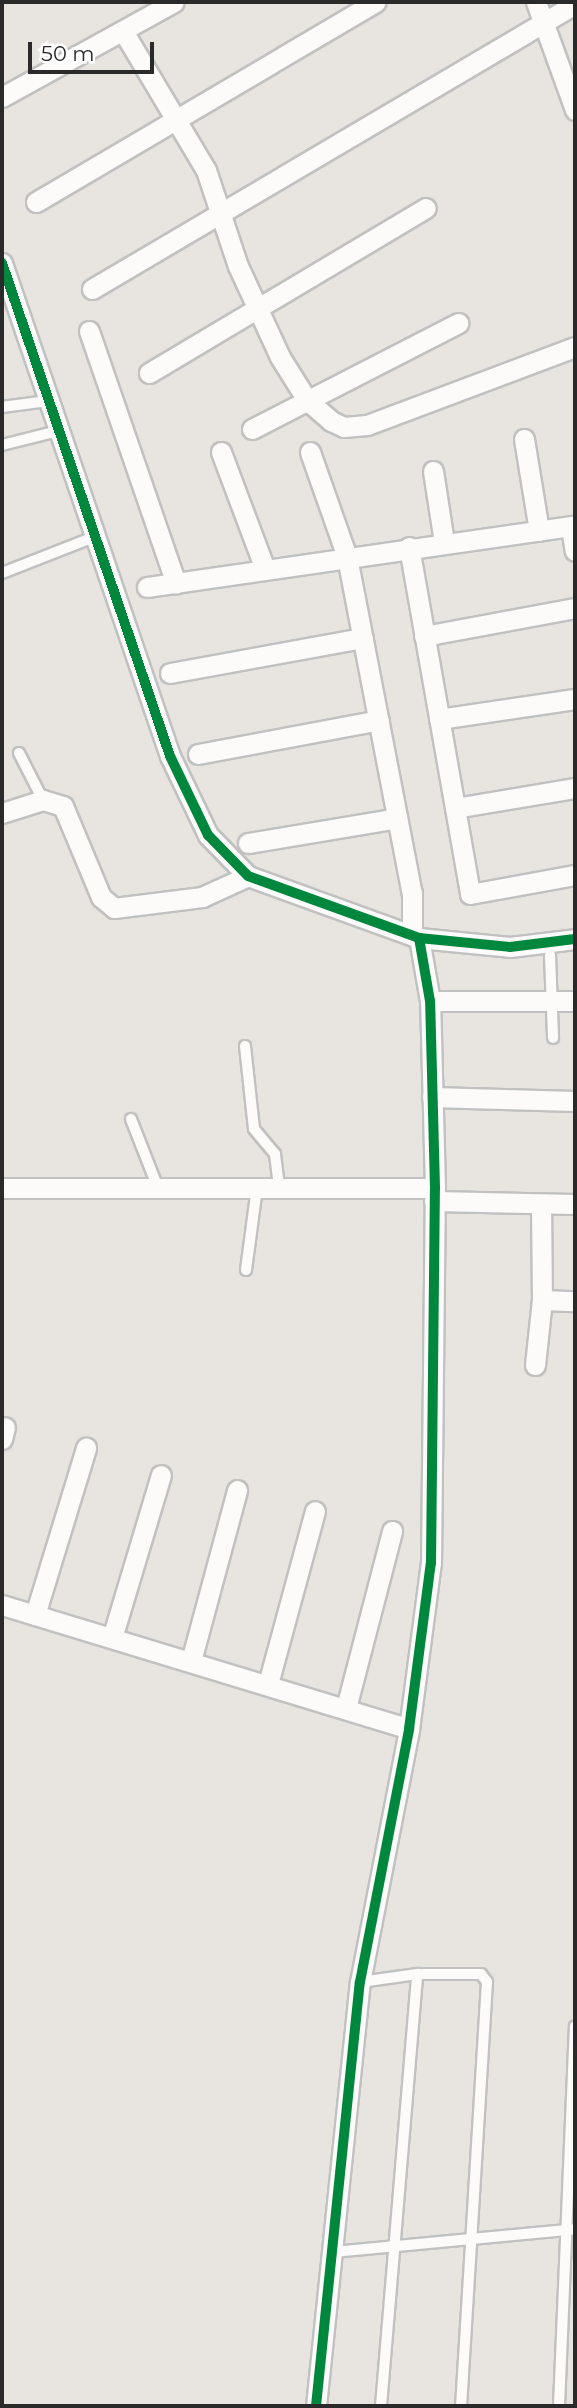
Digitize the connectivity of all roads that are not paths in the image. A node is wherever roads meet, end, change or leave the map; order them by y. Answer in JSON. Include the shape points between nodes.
{"nodes":[{"id":1,"x":174,"y":2,"type":"edge"},
{"id":2,"x":375,"y":2,"type":"edge"},
{"id":3,"x":536,"y":2,"type":"edge"},
{"id":4,"x":575,"y":4,"type":"edge"},
{"id":5,"x":545,"y":22,"type":"junction"},
{"id":6,"x":123,"y":31,"type":"junction"},
{"id":7,"x":2,"y":97,"type":"edge"},
{"id":8,"x":575,"y":110,"type":"edge"},
{"id":9,"x":175,"y":119,"type":"junction"},
{"id":10,"x":36,"y":202,"type":"dead end"},
{"id":11,"x":426,"y":208,"type":"dead end"},
{"id":12,"x":222,"y":212,"type":"junction"},
{"id":13,"x":2,"y":264,"type":"edge"},
{"id":14,"x":92,"y":289,"type":"dead end"},
{"id":15,"x":257,"y":309,"type":"junction"},
{"id":16,"x":457,"y":323,"type":"dead end"},
{"id":17,"x":89,"y":331,"type":"dead end"},
{"id":18,"x":575,"y":347,"type":"edge"},
{"id":19,"x":149,"y":373,"type":"dead end"},
{"id":20,"x":307,"y":400,"type":"junction"},
{"id":21,"x":48,"y":401,"type":"junction"},
{"id":22,"x":2,"y":407,"type":"edge"},
{"id":23,"x":252,"y":429,"type":"dead end"},
{"id":24,"x":58,"y":431,"type":"junction"},
{"id":25,"x":524,"y":439,"type":"dead end"},
{"id":26,"x":2,"y":445,"type":"edge"},
{"id":27,"x":221,"y":452,"type":"dead end"},
{"id":28,"x":310,"y":452,"type":"dead end"},
{"id":29,"x":433,"y":471,"type":"dead end"},
{"id":30,"x":573,"y":526,"type":"edge"},
{"id":31,"x":539,"y":531,"type":"junction"},
{"id":32,"x":94,"y":537,"type":"junction"},
{"id":33,"x":443,"y":542,"type":"junction"},
{"id":34,"x":409,"y":547,"type":"junction"},
{"id":35,"x":575,"y":551,"type":"edge"},
{"id":36,"x":347,"y":557,"type":"junction"},
{"id":37,"x":265,"y":569,"type":"junction"},
{"id":38,"x":2,"y":573,"type":"edge"},
{"id":39,"x":176,"y":583,"type":"junction"},
{"id":40,"x":147,"y":587,"type":"dead end"},
{"id":41,"x":575,"y":608,"type":"edge"},
{"id":42,"x":424,"y":636,"type":"junction"},
{"id":43,"x":363,"y":638,"type":"junction"},
{"id":44,"x":170,"y":673,"type":"dead end"},
{"id":45,"x":575,"y":699,"type":"edge"},
{"id":46,"x":439,"y":719,"type":"junction"},
{"id":47,"x":379,"y":720,"type":"junction"},
{"id":48,"x":19,"y":753,"type":"dead end"},
{"id":49,"x":198,"y":754,"type":"dead end"},
{"id":50,"x":575,"y":788,"type":"edge"},
{"id":51,"x":43,"y":800,"type":"junction"},
{"id":52,"x":454,"y":808,"type":"junction"},
{"id":53,"x":2,"y":813,"type":"edge"},
{"id":54,"x":397,"y":818,"type":"junction"},
{"id":55,"x":248,"y":842,"type":"dead end"},
{"id":56,"x":248,"y":876,"type":"junction"},
{"id":57,"x":575,"y":876,"type":"edge"},
{"id":58,"x":416,"y":936,"type":"junction"},
{"id":59,"x":575,"y":939,"type":"edge"},
{"id":60,"x":550,"y":955,"type":"dead end"},
{"id":61,"x":430,"y":1001,"type":"junction"},
{"id":62,"x":553,"y":1001,"type":"junction"},
{"id":63,"x":575,"y":1001,"type":"edge"},
{"id":64,"x":553,"y":1038,"type":"dead end"},
{"id":65,"x":245,"y":1046,"type":"dead end"},
{"id":66,"x":432,"y":1097,"type":"junction"},
{"id":67,"x":575,"y":1101,"type":"edge"},
{"id":68,"x":131,"y":1119,"type":"dead end"},
{"id":69,"x":2,"y":1188,"type":"edge"},
{"id":70,"x":158,"y":1188,"type":"junction"},
{"id":71,"x":257,"y":1188,"type":"junction"},
{"id":72,"x":279,"y":1189,"type":"junction"},
{"id":73,"x":434,"y":1195,"type":"junction"},
{"id":74,"x":541,"y":1204,"type":"junction"},
{"id":75,"x":575,"y":1204,"type":"edge"},
{"id":76,"x":246,"y":1270,"type":"dead end"},
{"id":77,"x":541,"y":1300,"type":"junction"},
{"id":78,"x":575,"y":1301,"type":"edge"},
{"id":79,"x":535,"y":1365,"type":"dead end"},
{"id":80,"x":86,"y":1448,"type":"dead end"},
{"id":81,"x":161,"y":1475,"type":"dead end"},
{"id":82,"x":237,"y":1490,"type":"dead end"},
{"id":83,"x":315,"y":1511,"type":"dead end"},
{"id":84,"x":392,"y":1531,"type":"dead end"},
{"id":85,"x":2,"y":1605,"type":"edge"},
{"id":86,"x":35,"y":1615,"type":"junction"},
{"id":87,"x":112,"y":1638,"type":"junction"},
{"id":88,"x":191,"y":1661,"type":"junction"},
{"id":89,"x":268,"y":1684,"type":"junction"},
{"id":90,"x":346,"y":1708,"type":"junction"},
{"id":91,"x":409,"y":1729,"type":"junction"},
{"id":92,"x":417,"y":1974,"type":"junction"},
{"id":93,"x":360,"y":1982,"type":"junction"},
{"id":94,"x":575,"y":2026,"type":"edge"},
{"id":95,"x":571,"y":2229,"type":"edge"},
{"id":96,"x":473,"y":2239,"type":"junction"},
{"id":97,"x":392,"y":2247,"type":"junction"},
{"id":98,"x":333,"y":2252,"type":"junction"},
{"id":99,"x":316,"y":2406,"type":"edge"},
{"id":100,"x":381,"y":2406,"type":"edge"},
{"id":101,"x":461,"y":2406,"type":"edge"},
{"id":102,"x":559,"y":2406,"type":"edge"}],
"edges":[{"from":1,"to":6,"type":"street"},
{"from":2,"to":9,"type":"street"},
{"from":3,"to":5,"type":"street"},
{"from":4,"to":5,"type":"street"},
{"from":5,"to":8,"type":"street"},
{"from":5,"to":12,"type":"street"},
{"from":6,"to":7,"type":"street"},
{"from":6,"to":9,"type":"street"},
{"from":9,"to":10,"type":"street"},
{"from":9,"to":12,"type":"street","via":[[206,170]]},
{"from":11,"to":15,"type":"street"},
{"from":12,"to":14,"type":"street"},
{"from":12,"to":15,"type":"street"},
{"from":13,"to":21,"type":"street"},
{"from":15,"to":19,"type":"street"},
{"from":15,"to":20,"type":"street"},
{"from":16,"to":20,"type":"street"},
{"from":17,"to":39,"type":"street"},
{"from":18,"to":20,"type":"street","via":[[366,425],[344,427]]},
{"from":20,"to":23,"type":"street"},
{"from":21,"to":22,"type":"lane"},
{"from":21,"to":24,"type":"street"},
{"from":24,"to":26,"type":"lane"},
{"from":24,"to":32,"type":"street"},
{"from":25,"to":31,"type":"street"},
{"from":27,"to":37,"type":"street"},
{"from":28,"to":36,"type":"street"},
{"from":29,"to":33,"type":"street"},
{"from":30,"to":31,"type":"street"},
{"from":30,"to":35,"type":"street"},
{"from":31,"to":33,"type":"street"},
{"from":32,"to":38,"type":"lane"},
{"from":32,"to":56,"type":"street","via":[[170,756],[208,835]]},
{"from":33,"to":34,"type":"street"},
{"from":34,"to":36,"type":"street"},
{"from":34,"to":42,"type":"street"},
{"from":36,"to":37,"type":"street"},
{"from":36,"to":43,"type":"street"},
{"from":37,"to":39,"type":"street"},
{"from":39,"to":40,"type":"street"},
{"from":41,"to":42,"type":"street"},
{"from":42,"to":46,"type":"street"},
{"from":43,"to":44,"type":"street"},
{"from":43,"to":47,"type":"street"},
{"from":45,"to":46,"type":"street"},
{"from":46,"to":52,"type":"street"},
{"from":47,"to":49,"type":"street"},
{"from":47,"to":54,"type":"street"},
{"from":48,"to":51,"type":"lane"},
{"from":50,"to":52,"type":"street"},
{"from":51,"to":53,"type":"street"},
{"from":51,"to":56,"type":"street","via":[[67,810],[98,891],[110,906],[202,897]]},
{"from":52,"to":57,"type":"street","via":[[470,894]]},
{"from":54,"to":55,"type":"street"},
{"from":54,"to":58,"type":"street"},
{"from":56,"to":58,"type":"street"},
{"from":58,"to":59,"type":"street","via":[[510,947]]},
{"from":58,"to":61,"type":"street"},
{"from":60,"to":62,"type":"lane"},
{"from":61,"to":62,"type":"street"},
{"from":61,"to":66,"type":"street"},
{"from":62,"to":63,"type":"street"},
{"from":62,"to":64,"type":"lane"},
{"from":65,"to":72,"type":"lane","via":[[254,1129],[275,1154]]},
{"from":66,"to":67,"type":"street"},
{"from":66,"to":73,"type":"street"},
{"from":68,"to":70,"type":"lane"},
{"from":69,"to":70,"type":"street"},
{"from":70,"to":71,"type":"street"},
{"from":71,"to":72,"type":"street"},
{"from":71,"to":76,"type":"lane"},
{"from":72,"to":73,"type":"street"},
{"from":73,"to":74,"type":"street"},
{"from":73,"to":91,"type":"street","via":[[431,1563]]},
{"from":74,"to":75,"type":"street"},
{"from":74,"to":77,"type":"street"},
{"from":77,"to":78,"type":"street"},
{"from":77,"to":79,"type":"street"},
{"from":80,"to":86,"type":"street"},
{"from":81,"to":87,"type":"street"},
{"from":82,"to":88,"type":"street"},
{"from":83,"to":89,"type":"street"},
{"from":84,"to":90,"type":"street"},
{"from":85,"to":86,"type":"street"},
{"from":86,"to":87,"type":"street"},
{"from":87,"to":88,"type":"street"},
{"from":88,"to":89,"type":"street"},
{"from":89,"to":90,"type":"street"},
{"from":90,"to":91,"type":"street"},
{"from":91,"to":93,"type":"street"},
{"from":92,"to":93,"type":"lane"},
{"from":92,"to":96,"type":"lane","via":[[481,1974],[487,1982]]},
{"from":92,"to":97,"type":"lane"},
{"from":93,"to":98,"type":"street"},
{"from":94,"to":95,"type":"lane"},
{"from":95,"to":96,"type":"lane"},
{"from":95,"to":102,"type":"lane"},
{"from":96,"to":97,"type":"lane"},
{"from":96,"to":101,"type":"lane"},
{"from":97,"to":98,"type":"lane"},
{"from":97,"to":100,"type":"lane"},
{"from":98,"to":99,"type":"street"}]}
